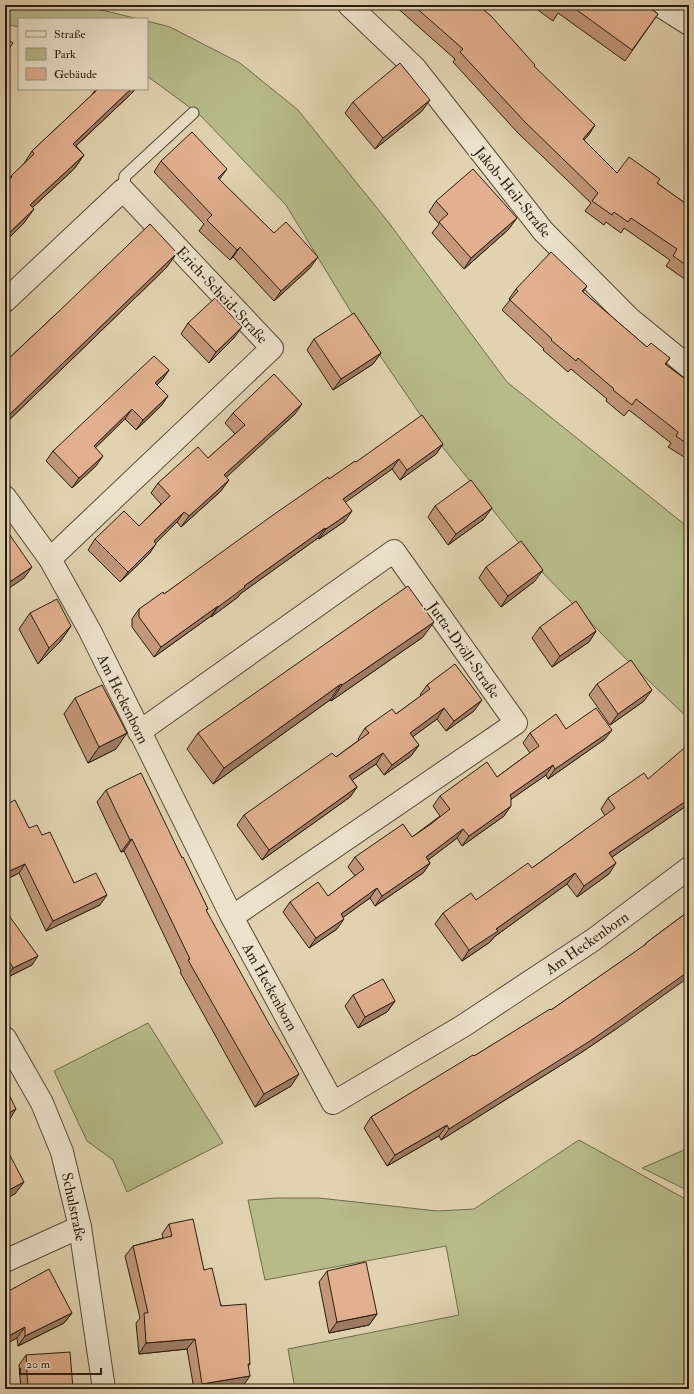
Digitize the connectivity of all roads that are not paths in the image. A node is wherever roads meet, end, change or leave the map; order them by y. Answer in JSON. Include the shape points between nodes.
{"nodes":[{"id":1,"x":349,"y":5,"type":"edge"},
{"id":2,"x":659,"y":5,"type":"edge"},
{"id":3,"x":689,"y":24,"type":"edge"},
{"id":4,"x":193,"y":113,"type":"dead end"},
{"id":5,"x":123,"y":190,"type":"junction"},
{"id":6,"x":5,"y":301,"type":"edge"},
{"id":7,"x":689,"y":367,"type":"edge"},
{"id":8,"x":5,"y":497,"type":"edge"},
{"id":9,"x":50,"y":559,"type":"junction"},
{"id":10,"x":139,"y":732,"type":"junction"},
{"id":11,"x":689,"y":868,"type":"edge"},
{"id":12,"x":232,"y":917,"type":"junction"},
{"id":13,"x":5,"y":1038,"type":"edge"},
{"id":14,"x":80,"y":1227,"type":"junction"},
{"id":15,"x":5,"y":1261,"type":"edge"},
{"id":16,"x":104,"y":1389,"type":"edge"}],
"edges":[{"from":1,"to":7,"type":"street","name":"Jakob-Heil-Straße","via":[[415,68],[548,236],[629,318]]},
{"from":2,"to":3,"type":"street"},
{"from":4,"to":5,"type":"lane","via":[[125,176]]},
{"from":5,"to":6,"type":"street"},
{"from":5,"to":9,"type":"street","name":"Erich-Scheid-Straße","via":[[272,348]]},
{"from":8,"to":9,"type":"street","name":"Am Heckenborn"},
{"from":9,"to":10,"type":"street","name":"Am Heckenborn","via":[[90,630]]},
{"from":10,"to":12,"type":"street","name":"Am Heckenborn"},
{"from":10,"to":12,"type":"street","name":"Jutta-Dröll-Straße","via":[[394,552],[516,723]]},
{"from":11,"to":12,"type":"street","name":"Am Heckenborn","via":[[587,945],[463,1026],[333,1103]]},
{"from":13,"to":14,"type":"street","name":"Schulstraße","via":[[42,1103],[62,1152]]},
{"from":14,"to":15,"type":"street"},
{"from":14,"to":16,"type":"street","name":"Schulstraße"}]}
